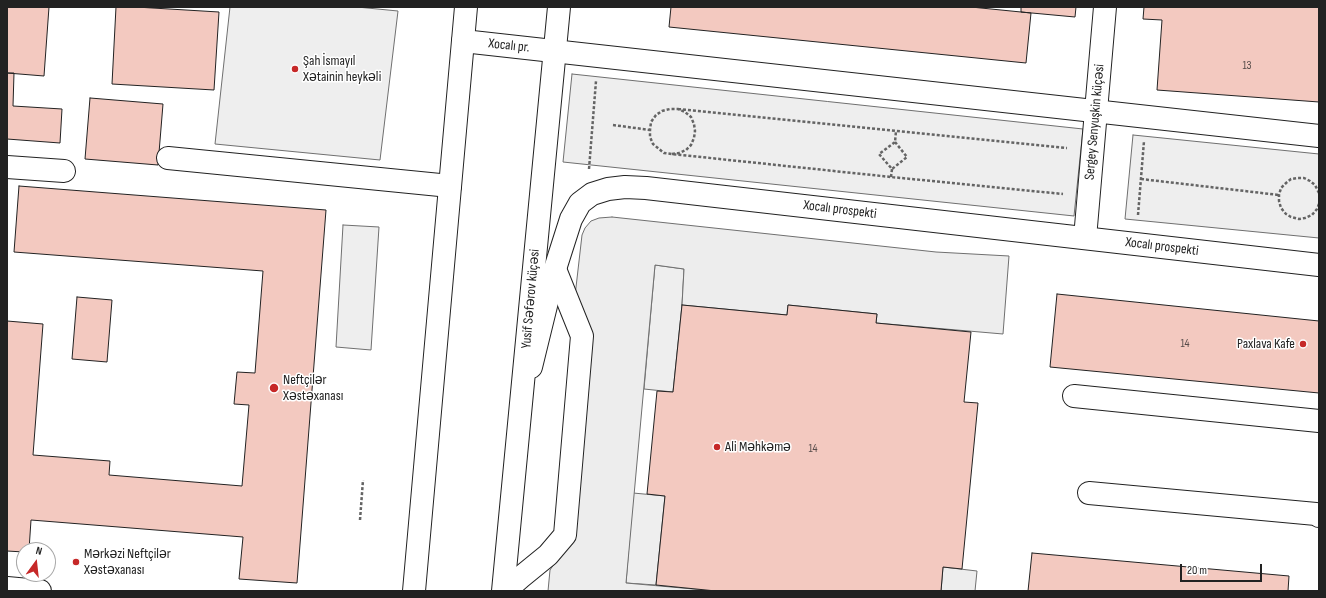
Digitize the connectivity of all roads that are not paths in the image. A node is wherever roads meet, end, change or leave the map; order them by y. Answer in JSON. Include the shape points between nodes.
{"nodes":[{"id":1,"x":466,"y":7,"type":"edge"},
{"id":2,"x":559,"y":7,"type":"edge"},
{"id":3,"x":1105,"y":7,"type":"edge"},
{"id":4,"x":463,"y":41,"type":"junction"},
{"id":5,"x":555,"y":51,"type":"junction"},
{"id":6,"x":1096,"y":111,"type":"junction"},
{"id":7,"x":1319,"y":136,"type":"edge"},
{"id":8,"x":168,"y":158,"type":"dead end"},
{"id":9,"x":7,"y":167,"type":"edge"},
{"id":10,"x":64,"y":171,"type":"dead end"},
{"id":11,"x":450,"y":186,"type":"junction"},
{"id":12,"x":1085,"y":238,"type":"junction"},
{"id":13,"x":1319,"y":265,"type":"edge"},
{"id":14,"x":555,"y":269,"type":"junction"},
{"id":15,"x":1074,"y":396,"type":"dead end"},
{"id":16,"x":521,"y":411,"type":"junction"},
{"id":17,"x":1319,"y":421,"type":"edge"},
{"id":18,"x":1089,"y":493,"type":"dead end"},
{"id":19,"x":1319,"y":516,"type":"edge"},
{"id":20,"x":7,"y":588,"type":"edge"},
{"id":21,"x":40,"y":591,"type":"edge"},
{"id":22,"x":414,"y":591,"type":"edge"},
{"id":23,"x":504,"y":591,"type":"edge"}],
"edges":[{"from":1,"to":4,"type":"main road"},
{"from":2,"to":5,"type":"main road","name":"Yusif Səfərov küçəsi"},
{"from":3,"to":6,"type":"main road","name":"Sergey Senyuşkin küçəsi"},
{"from":4,"to":5,"type":"main road","name":"Xocalı pr."},
{"from":4,"to":11,"type":"main road"},
{"from":5,"to":6,"type":"main road"},
{"from":5,"to":16,"type":"main road","name":"Yusif Səfərov küçəsi"},
{"from":6,"to":7,"type":"main road"},
{"from":6,"to":12,"type":"main road","name":"Sergey Senyuşkin küçəsi"},
{"from":8,"to":11,"type":"main road"},
{"from":9,"to":10,"type":"main road"},
{"from":11,"to":22,"type":"main road"},
{"from":12,"to":13,"type":"main road","name":"Xocalı prospekti"},
{"from":12,"to":14,"type":"main road","name":"Xocalı prospekti","via":[[625,187],[592,194],[580,203],[571,219]]},
{"from":14,"to":16,"type":"main road","name":"Xocalı prospekti"},
{"from":14,"to":23,"type":"main road","via":[[582,336],[565,535],[548,555]]},
{"from":15,"to":17,"type":"main road"},
{"from":16,"to":23,"type":"main road","name":"Yusif Səfərov küçəsi"},
{"from":18,"to":19,"type":"main road"},
{"from":20,"to":21,"type":"main road"}]}
